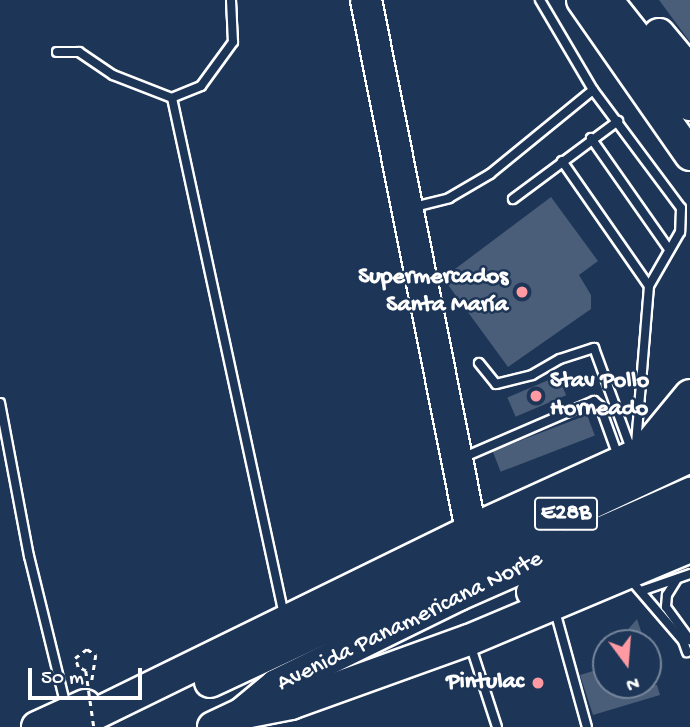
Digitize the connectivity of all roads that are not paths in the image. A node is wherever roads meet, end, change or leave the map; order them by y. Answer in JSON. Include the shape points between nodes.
{"nodes":[{"id":1,"x":231,"y":0,"type":"edge"},
{"id":2,"x":366,"y":0,"type":"edge"},
{"id":3,"x":540,"y":0,"type":"edge"},
{"id":4,"x":582,"y":0,"type":"edge"},
{"id":5,"x":607,"y":0,"type":"edge"},
{"id":6,"x":631,"y":0,"type":"edge"},
{"id":7,"x":57,"y":52,"type":"dead end"},
{"id":8,"x":690,"y":71,"type":"edge"},
{"id":9,"x":593,"y":90,"type":"junction"},
{"id":10,"x":173,"y":98,"type":"junction"},
{"id":11,"x":690,"y":105,"type":"edge"},
{"id":12,"x":618,"y":121,"type":"junction"},
{"id":13,"x":591,"y":138,"type":"junction"},
{"id":14,"x":690,"y":155,"type":"edge"},
{"id":15,"x":562,"y":161,"type":"junction"},
{"id":16,"x":513,"y":199,"type":"dead end"},
{"id":17,"x":408,"y":209,"type":"junction"},
{"id":18,"x":668,"y":248,"type":"junction"},
{"id":19,"x":649,"y":286,"type":"junction"},
{"id":20,"x":479,"y":363,"type":"dead end"},
{"id":21,"x":690,"y":395,"type":"edge"},
{"id":22,"x":0,"y":403,"type":"edge"},
{"id":23,"x":690,"y":430,"type":"edge"},
{"id":24,"x":690,"y":457,"type":"edge"},
{"id":25,"x":632,"y":459,"type":"junction"},
{"id":26,"x":456,"y":460,"type":"junction"},
{"id":27,"x":690,"y":493,"type":"edge"},
{"id":28,"x":690,"y":518,"type":"edge"},
{"id":29,"x":471,"y":530,"type":"junction"},
{"id":30,"x":690,"y":547,"type":"edge"},
{"id":31,"x":690,"y":574,"type":"edge"},
{"id":32,"x":677,"y":579,"type":"junction"},
{"id":33,"x":633,"y":582,"type":"junction"},
{"id":34,"x":450,"y":583,"type":"junction"},
{"id":35,"x":554,"y":604,"type":"junction"},
{"id":36,"x":285,"y":621,"type":"junction"},
{"id":37,"x":469,"y":640,"type":"junction"},
{"id":38,"x":690,"y":640,"type":"edge"},
{"id":39,"x":687,"y":652,"type":"dead end"},
{"id":40,"x":291,"y":704,"type":"junction"},
{"id":41,"x":241,"y":714,"type":"junction"},
{"id":42,"x":68,"y":720,"type":"edge"},
{"id":43,"x":37,"y":727,"type":"edge"},
{"id":44,"x":114,"y":727,"type":"edge"},
{"id":45,"x":213,"y":727,"type":"edge"},
{"id":46,"x":498,"y":727,"type":"edge"},
{"id":47,"x":587,"y":727,"type":"edge"}],
"edges":[{"from":1,"to":10,"type":"lane","via":[[233,42],[229,49],[201,86]]},
{"from":2,"to":17,"type":"highway"},
{"from":3,"to":9,"type":"lane"},
{"from":4,"to":14,"type":"highway"},
{"from":5,"to":11,"type":"highway"},
{"from":6,"to":8,"type":"highway"},
{"from":7,"to":10,"type":"lane","via":[[79,52],[113,75]]},
{"from":9,"to":12,"type":"lane"},
{"from":9,"to":17,"type":"lane","via":[[490,174],[449,198]]},
{"from":10,"to":36,"type":"lane"},
{"from":12,"to":13,"type":"lane"},
{"from":12,"to":18,"type":"lane","via":[[681,208],[684,220]]},
{"from":13,"to":15,"type":"lane"},
{"from":13,"to":18,"type":"lane"},
{"from":15,"to":16,"type":"lane"},
{"from":15,"to":19,"type":"lane"},
{"from":17,"to":26,"type":"highway"},
{"from":18,"to":19,"type":"lane"},
{"from":19,"to":25,"type":"lane"},
{"from":20,"to":25,"type":"lane","via":[[496,384],[532,375],[594,348]]},
{"from":21,"to":25,"type":"highway"},
{"from":22,"to":42,"type":"lane","via":[[29,556]]},
{"from":23,"to":25,"type":"highway"},
{"from":24,"to":34,"type":"highway","name":"Avenida Panamericana Norte","number":"E28B"},
{"from":25,"to":26,"type":"lane","via":[[594,401]]},
{"from":25,"to":29,"type":"highway"},
{"from":26,"to":29,"type":"highway"},
{"from":27,"to":34,"type":"highway","name":"Avenida Panamericana Norte","number":"E28B"},
{"from":28,"to":40,"type":"highway","via":[[335,678]]},
{"from":29,"to":36,"type":"highway"},
{"from":30,"to":33,"type":"highway"},
{"from":31,"to":32,"type":"lane"},
{"from":32,"to":33,"type":"lane"},
{"from":32,"to":38,"type":"lane","via":[[666,607]]},
{"from":33,"to":35,"type":"highway"},
{"from":33,"to":39,"type":"lane","via":[[684,641]]},
{"from":34,"to":41,"type":"highway","name":"Avenida Panamericana Norte","number":"E28B","via":[[276,685]]},
{"from":34,"to":44,"type":"highway","name":"Avenida Panamericana Norte","number":"E28B"},
{"from":35,"to":37,"type":"highway"},
{"from":35,"to":47,"type":"lane"},
{"from":36,"to":42,"type":"highway"},
{"from":37,"to":40,"type":"highway"},
{"from":37,"to":46,"type":"lane"},
{"from":40,"to":41,"type":"highway"},
{"from":41,"to":45,"type":"highway","name":"Avenida Panamericana Norte","number":"E28B"},
{"from":42,"to":43,"type":"highway"}]}
